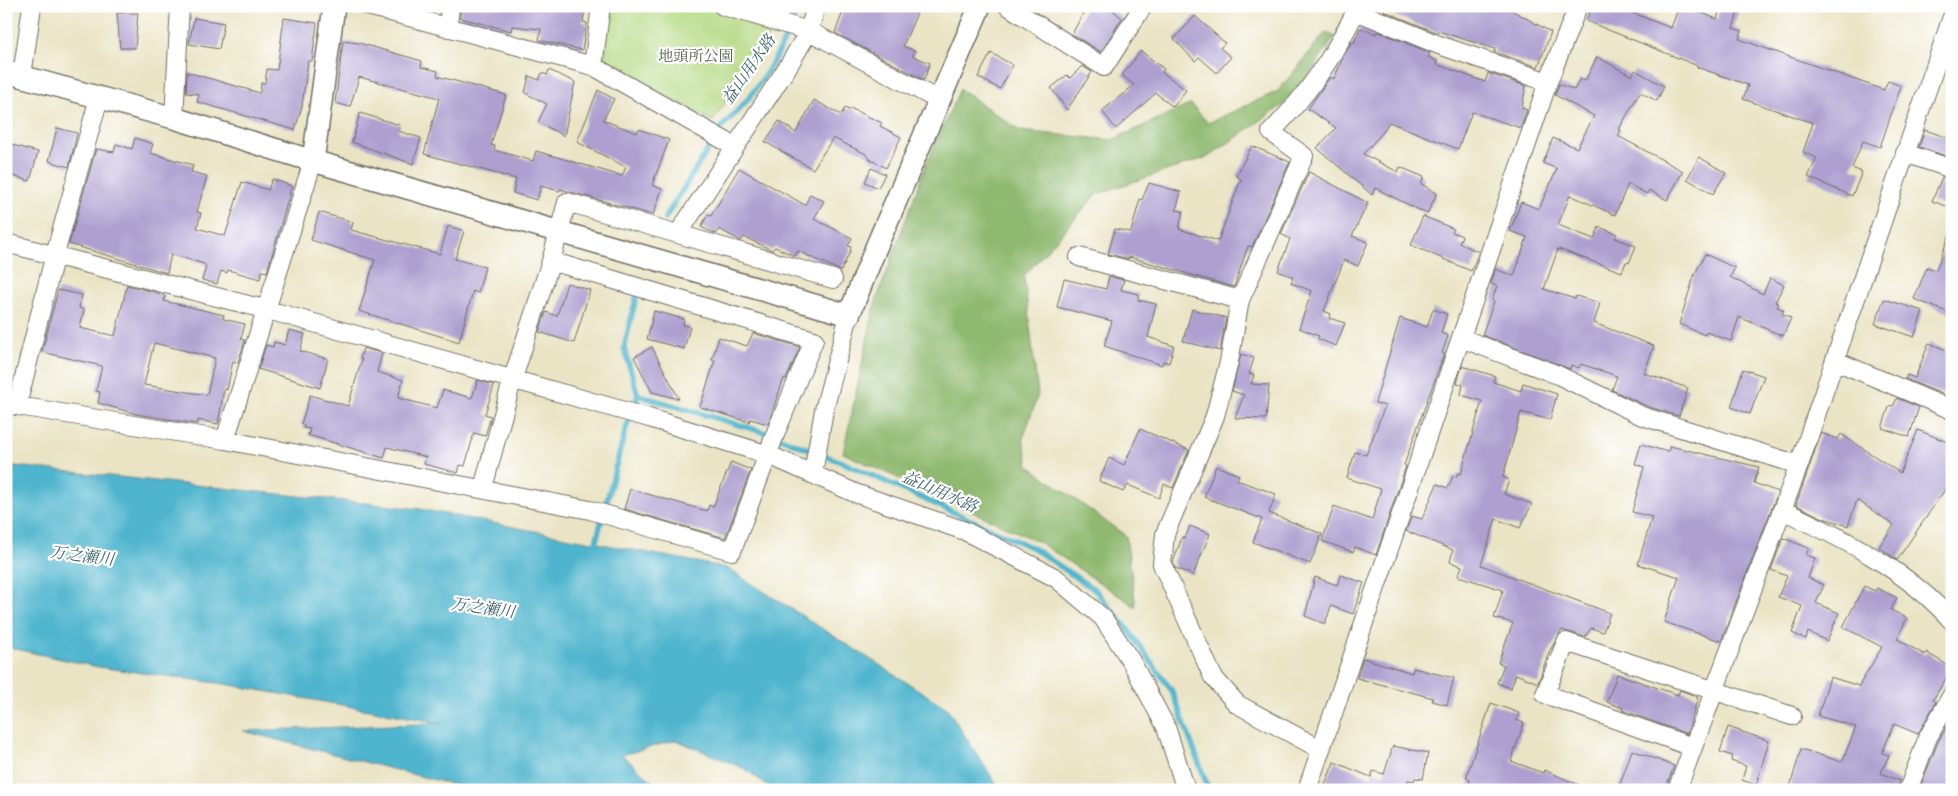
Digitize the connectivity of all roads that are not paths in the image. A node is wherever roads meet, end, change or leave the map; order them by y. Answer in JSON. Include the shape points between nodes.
{"nodes":[{"id":1,"x":32,"y":6,"type":"edge"},
{"id":2,"x":180,"y":6,"type":"edge"},
{"id":3,"x":334,"y":6,"type":"edge"},
{"id":4,"x":368,"y":6,"type":"edge"},
{"id":5,"x":450,"y":6,"type":"edge"},
{"id":6,"x":601,"y":6,"type":"edge"},
{"id":7,"x":723,"y":6,"type":"edge"},
{"id":8,"x":816,"y":6,"type":"edge"},
{"id":9,"x":980,"y":6,"type":"edge"},
{"id":10,"x":1008,"y":6,"type":"edge"},
{"id":11,"x":1143,"y":6,"type":"edge"},
{"id":12,"x":1578,"y":6,"type":"edge"},
{"id":13,"x":1952,"y":17,"type":"edge"},
{"id":14,"x":448,"y":28,"type":"junction"},
{"id":15,"x":805,"y":29,"type":"junction"},
{"id":16,"x":593,"y":66,"type":"junction"},
{"id":17,"x":14,"y":74,"type":"edge"},
{"id":18,"x":1548,"y":82,"type":"junction"},
{"id":19,"x":99,"y":98,"type":"junction"},
{"id":20,"x":940,"y":101,"type":"junction"},
{"id":21,"x":174,"y":118,"type":"junction"},
{"id":22,"x":729,"y":143,"type":"junction"},
{"id":23,"x":1905,"y":153,"type":"junction"},
{"id":24,"x":313,"y":161,"type":"junction"},
{"id":25,"x":1952,"y":169,"type":"edge"},
{"id":26,"x":560,"y":232,"type":"junction"},
{"id":27,"x":678,"y":234,"type":"junction"},
{"id":28,"x":6,"y":243,"type":"edge"},
{"id":29,"x":54,"y":254,"type":"junction"},
{"id":30,"x":1080,"y":257,"type":"dead end"},
{"id":31,"x":551,"y":260,"type":"junction"},
{"id":32,"x":833,"y":279,"type":"dead end"},
{"id":33,"x":1240,"y":300,"type":"junction"},
{"id":34,"x":268,"y":310,"type":"junction"},
{"id":35,"x":849,"y":315,"type":"junction"},
{"id":36,"x":1461,"y":338,"type":"junction"},
{"id":37,"x":1836,"y":361,"type":"junction"},
{"id":38,"x":512,"y":380,"type":"junction"},
{"id":39,"x":12,"y":405,"type":"edge"},
{"id":40,"x":1952,"y":410,"type":"edge"},
{"id":41,"x":225,"y":440,"type":"junction"},
{"id":42,"x":772,"y":444,"type":"junction"},
{"id":43,"x":1799,"y":465,"type":"junction"},
{"id":44,"x":814,"y":467,"type":"junction"},
{"id":45,"x":483,"y":488,"type":"junction"},
{"id":46,"x":1782,"y":510,"type":"junction"},
{"id":47,"x":1952,"y":621,"type":"edge"},
{"id":48,"x":1714,"y":691,"type":"junction"},
{"id":49,"x":1952,"y":695,"type":"edge"},
{"id":50,"x":1792,"y":716,"type":"dead end"},
{"id":51,"x":1692,"y":748,"type":"junction"},
{"id":52,"x":1320,"y":749,"type":"junction"},
{"id":53,"x":1186,"y":790,"type":"edge"},
{"id":54,"x":1307,"y":790,"type":"edge"},
{"id":55,"x":1677,"y":790,"type":"edge"},
{"id":56,"x":1908,"y":790,"type":"edge"}],
"edges":[{"from":1,"to":17,"type":"street"},
{"from":2,"to":21,"type":"street"},
{"from":3,"to":24,"type":"street"},
{"from":4,"to":14,"type":"street"},
{"from":5,"to":14,"type":"street"},
{"from":6,"to":16,"type":"street"},
{"from":7,"to":15,"type":"street"},
{"from":8,"to":15,"type":"street"},
{"from":9,"to":20,"type":"street"},
{"from":10,"to":11,"type":"street","via":[[1104,67]]},
{"from":12,"to":18,"type":"street"},
{"from":13,"to":23,"type":"street"},
{"from":14,"to":16,"type":"street"},
{"from":15,"to":20,"type":"street"},
{"from":15,"to":22,"type":"street","via":[[788,68]]},
{"from":16,"to":22,"type":"street"},
{"from":17,"to":19,"type":"street"},
{"from":18,"to":33,"type":"street","via":[[1439,45],[1356,11],[1326,66],[1301,101],[1271,132],[1304,156]]},
{"from":18,"to":36,"type":"street"},
{"from":19,"to":21,"type":"street"},
{"from":19,"to":29,"type":"street"},
{"from":20,"to":35,"type":"street"},
{"from":21,"to":24,"type":"street"},
{"from":22,"to":27,"type":"street"},
{"from":23,"to":25,"type":"street"},
{"from":23,"to":37,"type":"street"},
{"from":24,"to":26,"type":"street"},
{"from":24,"to":34,"type":"street"},
{"from":26,"to":27,"type":"street","via":[[566,202]]},
{"from":26,"to":31,"type":"street"},
{"from":26,"to":35,"type":"street"},
{"from":27,"to":32,"type":"street"},
{"from":28,"to":29,"type":"street"},
{"from":29,"to":34,"type":"street"},
{"from":29,"to":39,"type":"street"},
{"from":30,"to":33,"type":"street"},
{"from":31,"to":38,"type":"street"},
{"from":31,"to":42,"type":"street","via":[[814,340]]},
{"from":33,"to":52,"type":"street","via":[[1230,362],[1215,416],[1165,534],[1162,564],[1212,677],[1237,704]]},
{"from":34,"to":38,"type":"street"},
{"from":34,"to":41,"type":"street"},
{"from":35,"to":44,"type":"street"},
{"from":36,"to":43,"type":"street","via":[[1558,375],[1642,416]]},
{"from":36,"to":52,"type":"street"},
{"from":37,"to":40,"type":"street"},
{"from":37,"to":43,"type":"street"},
{"from":38,"to":42,"type":"street","via":[[648,418]]},
{"from":38,"to":45,"type":"street"},
{"from":39,"to":41,"type":"street"},
{"from":41,"to":45,"type":"street"},
{"from":42,"to":44,"type":"street"},
{"from":42,"to":45,"type":"street","via":[[732,552],[590,510]]},
{"from":43,"to":46,"type":"street"},
{"from":44,"to":53,"type":"street","via":[[855,493],[966,531],[1056,578],[1079,595],[1113,630],[1132,661],[1166,728]]},
{"from":46,"to":47,"type":"street","via":[[1874,557],[1932,599]]},
{"from":46,"to":48,"type":"street"},
{"from":48,"to":50,"type":"street"},
{"from":48,"to":51,"type":"street"},
{"from":48,"to":51,"type":"street","via":[[1566,642],[1545,694]]},
{"from":49,"to":56,"type":"street","via":[[1928,737]]},
{"from":51,"to":55,"type":"street"},
{"from":52,"to":54,"type":"street"}]}
